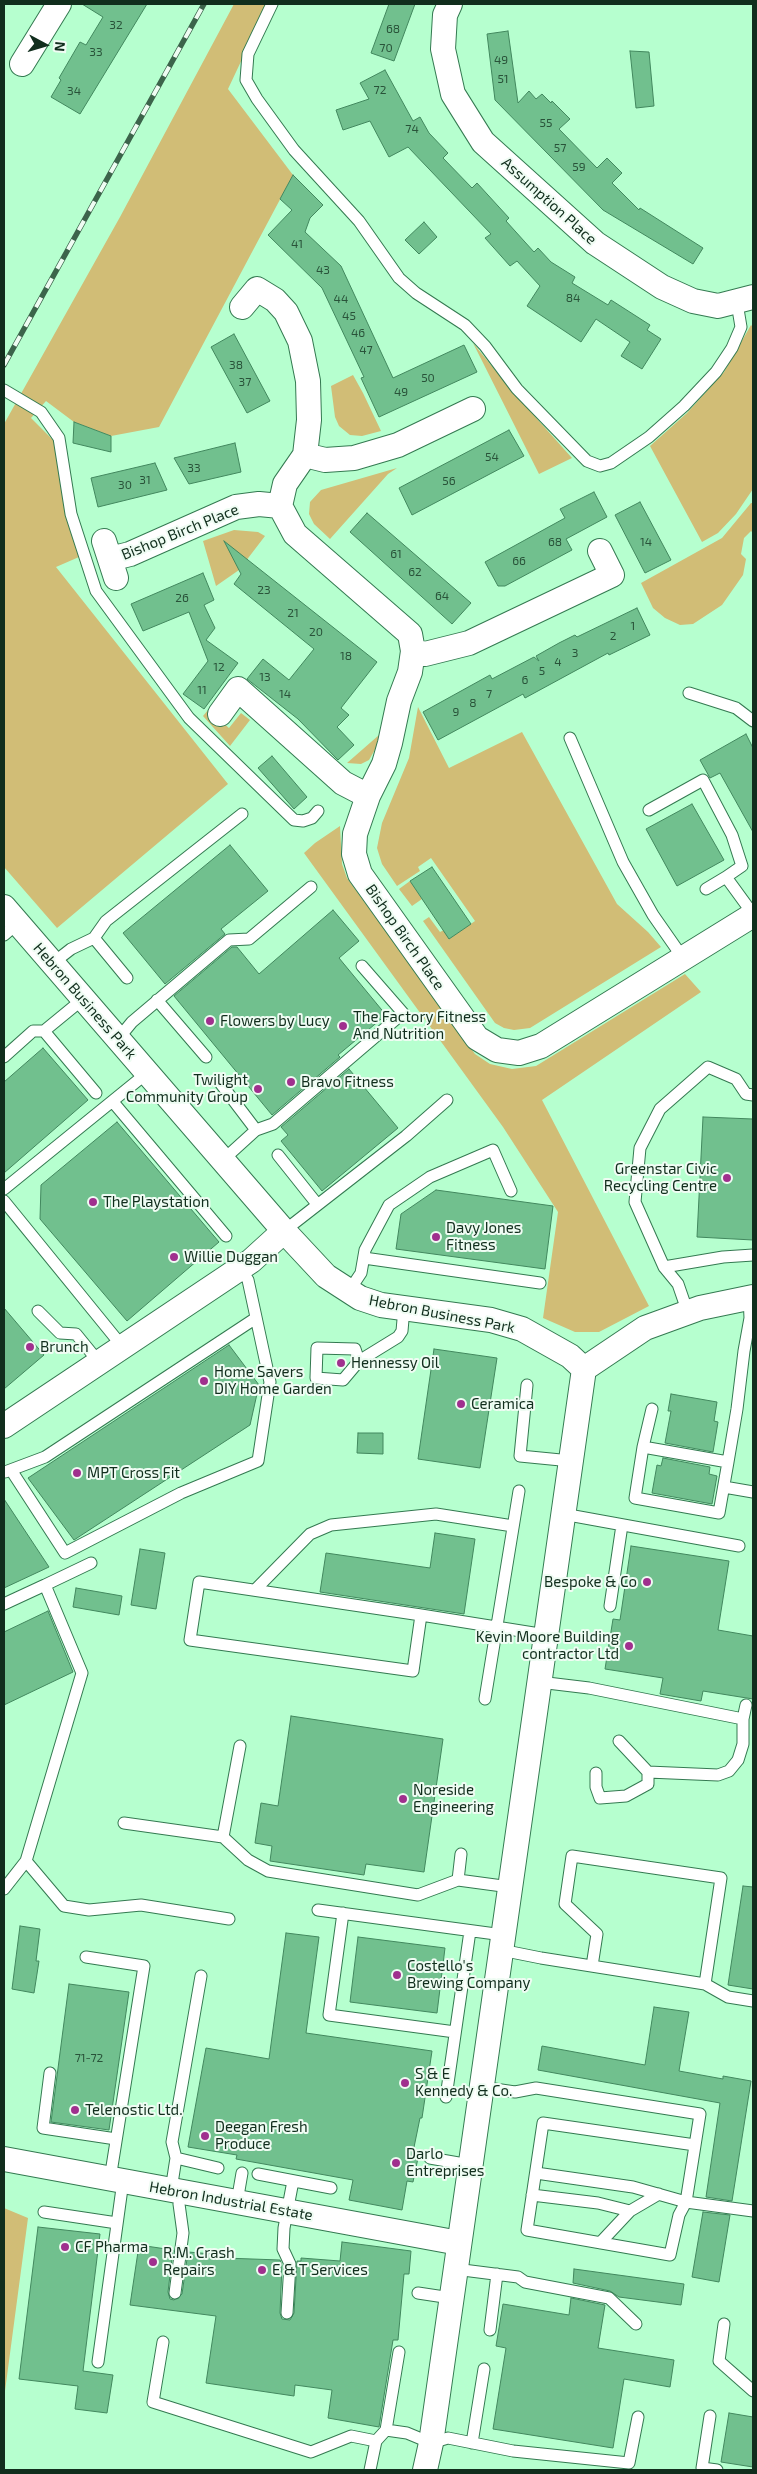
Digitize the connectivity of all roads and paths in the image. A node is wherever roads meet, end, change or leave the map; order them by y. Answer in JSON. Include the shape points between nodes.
{"nodes":[{"id":1,"x":59,"y":4,"type":"edge"},
{"id":2,"x":272,"y":4,"type":"edge"},
{"id":3,"x":450,"y":4,"type":"edge"},
{"id":4,"x":22,"y":64,"type":"dead end"},
{"id":5,"x":745,"y":300,"type":"edge"},
{"id":6,"x":242,"y":307,"type":"dead end"},
{"id":7,"x":4,"y":390,"type":"edge"},
{"id":8,"x":473,"y":409,"type":"dead end"},
{"id":9,"x":304,"y":455,"type":"junction"},
{"id":10,"x":280,"y":506,"type":"junction"},
{"id":11,"x":600,"y":551,"type":"dead end"},
{"id":12,"x":110,"y":559,"type":"dead end"},
{"id":13,"x":413,"y":650,"type":"junction"},
{"id":14,"x":689,"y":693,"type":"dead end"},
{"id":15,"x":220,"y":714,"type":"dead end"},
{"id":16,"x":753,"y":721,"type":"edge"},
{"id":17,"x":570,"y":738,"type":"dead end"},
{"id":18,"x":368,"y":796,"type":"junction"},
{"id":19,"x":649,"y":810,"type":"dead end"},
{"id":20,"x":318,"y":811,"type":"dead end"},
{"id":21,"x":242,"y":814,"type":"dead end"},
{"id":22,"x":726,"y":877,"type":"junction"},
{"id":23,"x":311,"y":887,"type":"dead end"},
{"id":24,"x":706,"y":889,"type":"dead end"},
{"id":25,"x":753,"y":915,"type":"edge"},
{"id":26,"x":9,"y":922,"type":"edge"},
{"id":27,"x":94,"y":938,"type":"junction"},
{"id":28,"x":683,"y":958,"type":"junction"},
{"id":29,"x":53,"y":964,"type":"junction"},
{"id":30,"x":362,"y":966,"type":"dead end"},
{"id":31,"x":127,"y":978,"type":"dead end"},
{"id":32,"x":83,"y":999,"type":"junction"},
{"id":33,"x":157,"y":1000,"type":"junction"},
{"id":34,"x":44,"y":1031,"type":"junction"},
{"id":35,"x":118,"y":1039,"type":"junction"},
{"id":36,"x":4,"y":1057,"type":"edge"},
{"id":37,"x":206,"y":1057,"type":"dead end"},
{"id":38,"x":147,"y":1073,"type":"junction"},
{"id":39,"x":218,"y":1080,"type":"dead end"},
{"id":40,"x":96,"y":1093,"type":"dead end"},
{"id":41,"x":753,"y":1095,"type":"edge"},
{"id":42,"x":446,"y":1100,"type":"dead end"},
{"id":43,"x":113,"y":1102,"type":"junction"},
{"id":44,"x":256,"y":1130,"type":"junction"},
{"id":45,"x":278,"y":1155,"type":"dead end"},
{"id":46,"x":223,"y":1160,"type":"junction"},
{"id":47,"x":4,"y":1189,"type":"edge"},
{"id":48,"x":511,"y":1191,"type":"dead end"},
{"id":49,"x":4,"y":1201,"type":"edge"},
{"id":50,"x":317,"y":1204,"type":"junction"},
{"id":51,"x":284,"y":1231,"type":"junction"},
{"id":52,"x":226,"y":1236,"type":"dead end"},
{"id":53,"x":753,"y":1255,"type":"edge"},
{"id":54,"x":364,"y":1258,"type":"junction"},
{"id":55,"x":664,"y":1267,"type":"junction"},
{"id":56,"x":240,"y":1268,"type":"junction"},
{"id":57,"x":540,"y":1283,"type":"dead end"},
{"id":58,"x":349,"y":1291,"type":"junction"},
{"id":59,"x":751,"y":1298,"type":"edge"},
{"id":60,"x":404,"y":1308,"type":"junction"},
{"id":61,"x":38,"y":1311,"type":"dead end"},
{"id":62,"x":688,"y":1312,"type":"junction"},
{"id":63,"x":256,"y":1318,"type":"junction"},
{"id":64,"x":122,"y":1346,"type":"junction"},
{"id":65,"x":98,"y":1361,"type":"junction"},
{"id":66,"x":358,"y":1361,"type":"dead end"},
{"id":67,"x":584,"y":1370,"type":"junction"},
{"id":68,"x":527,"y":1385,"type":"dead end"},
{"id":69,"x":652,"y":1409,"type":"dead end"},
{"id":70,"x":4,"y":1426,"type":"edge"},
{"id":71,"x":643,"y":1447,"type":"junction"},
{"id":72,"x":571,"y":1461,"type":"junction"},
{"id":73,"x":728,"y":1462,"type":"junction"},
{"id":74,"x":7,"y":1471,"type":"edge"},
{"id":75,"x":724,"y":1487,"type":"junction"},
{"id":76,"x":519,"y":1491,"type":"dead end"},
{"id":77,"x":753,"y":1492,"type":"edge"},
{"id":78,"x":563,"y":1514,"type":"junction"},
{"id":79,"x":622,"y":1525,"type":"junction"},
{"id":80,"x":513,"y":1526,"type":"junction"},
{"id":81,"x":739,"y":1546,"type":"dead end"},
{"id":82,"x":91,"y":1563,"type":"dead end"},
{"id":83,"x":45,"y":1585,"type":"junction"},
{"id":84,"x":255,"y":1590,"type":"junction"},
{"id":85,"x":4,"y":1604,"type":"edge"},
{"id":86,"x":610,"y":1606,"type":"dead end"},
{"id":87,"x":421,"y":1615,"type":"junction"},
{"id":88,"x":497,"y":1627,"type":"junction"},
{"id":89,"x":546,"y":1635,"type":"junction"},
{"id":90,"x":539,"y":1682,"type":"junction"},
{"id":91,"x":485,"y":1699,"type":"dead end"},
{"id":92,"x":746,"y":1705,"type":"dead end"},
{"id":93,"x":743,"y":1719,"type":"junction"},
{"id":94,"x":619,"y":1741,"type":"dead end"},
{"id":95,"x":240,"y":1746,"type":"dead end"},
{"id":96,"x":648,"y":1772,"type":"junction"},
{"id":97,"x":596,"y":1773,"type":"dead end"},
{"id":98,"x":124,"y":1823,"type":"dead end"},
{"id":99,"x":223,"y":1837,"type":"junction"},
{"id":100,"x":461,"y":1854,"type":"dead end"},
{"id":101,"x":26,"y":1861,"type":"junction"},
{"id":102,"x":458,"y":1880,"type":"junction"},
{"id":103,"x":510,"y":1887,"type":"junction"},
{"id":104,"x":4,"y":1889,"type":"edge"},
{"id":105,"x":318,"y":1910,"type":"dead end"},
{"id":106,"x":343,"y":1914,"type":"junction"},
{"id":107,"x":229,"y":1919,"type":"dead end"},
{"id":108,"x":470,"y":1931,"type":"junction"},
{"id":109,"x":502,"y":1943,"type":"junction"},
{"id":110,"x":86,"y":1957,"type":"dead end"},
{"id":111,"x":592,"y":1966,"type":"junction"},
{"id":112,"x":201,"y":1976,"type":"dead end"},
{"id":113,"x":705,"y":1984,"type":"junction"},
{"id":114,"x":753,"y":2000,"type":"edge"},
{"id":115,"x":455,"y":2032,"type":"junction"},
{"id":116,"x":50,"y":2073,"type":"dead end"},
{"id":117,"x":481,"y":2087,"type":"junction"},
{"id":118,"x":446,"y":2097,"type":"dead end"},
{"id":119,"x":116,"y":2139,"type":"junction"},
{"id":120,"x":695,"y":2145,"type":"junction"},
{"id":121,"x":176,"y":2158,"type":"junction"},
{"id":122,"x":430,"y":2158,"type":"dead end"},
{"id":123,"x":4,"y":2159,"type":"edge"},
{"id":124,"x":470,"y":2165,"type":"junction"},
{"id":125,"x":218,"y":2168,"type":"dead end"},
{"id":126,"x":242,"y":2173,"type":"dead end"},
{"id":127,"x":536,"y":2173,"type":"junction"},
{"id":128,"x":258,"y":2174,"type":"dead end"},
{"id":129,"x":116,"y":2180,"type":"junction"},
{"id":130,"x":293,"y":2181,"type":"junction"},
{"id":131,"x":332,"y":2188,"type":"dead end"},
{"id":132,"x":176,"y":2191,"type":"junction"},
{"id":133,"x":659,"y":2194,"type":"junction"},
{"id":134,"x":532,"y":2195,"type":"junction"},
{"id":135,"x":237,"y":2202,"type":"junction"},
{"id":136,"x":686,"y":2202,"type":"junction"},
{"id":137,"x":287,"y":2211,"type":"junction"},
{"id":138,"x":630,"y":2211,"type":"junction"},
{"id":139,"x":753,"y":2211,"type":"edge"},
{"id":140,"x":44,"y":2212,"type":"dead end"},
{"id":141,"x":117,"y":2223,"type":"junction"},
{"id":142,"x":459,"y":2243,"type":"junction"},
{"id":143,"x":600,"y":2243,"type":"junction"},
{"id":144,"x":455,"y":2269,"type":"junction"},
{"id":145,"x":497,"y":2274,"type":"junction"},
{"id":146,"x":174,"y":2292,"type":"dead end"},
{"id":147,"x":418,"y":2293,"type":"dead end"},
{"id":148,"x":451,"y":2298,"type":"junction"},
{"id":149,"x":287,"y":2313,"type":"dead end"},
{"id":150,"x":636,"y":2324,"type":"dead end"},
{"id":151,"x":724,"y":2324,"type":"dead end"},
{"id":152,"x":490,"y":2330,"type":"dead end"},
{"id":153,"x":163,"y":2342,"type":"dead end"},
{"id":154,"x":399,"y":2352,"type":"dead end"},
{"id":155,"x":98,"y":2362,"type":"dead end"},
{"id":156,"x":484,"y":2369,"type":"dead end"},
{"id":157,"x":753,"y":2391,"type":"edge"},
{"id":158,"x":710,"y":2416,"type":"dead end"},
{"id":159,"x":638,"y":2417,"type":"dead end"},
{"id":160,"x":386,"y":2430,"type":"junction"},
{"id":161,"x":376,"y":2441,"type":"junction"},
{"id":162,"x":472,"y":2442,"type":"junction"},
{"id":163,"x":431,"y":2443,"type":"junction"},
{"id":164,"x":370,"y":2470,"type":"edge"},
{"id":165,"x":425,"y":2470,"type":"edge"},
{"id":166,"x":717,"y":2470,"type":"edge"}],
"edges":[{"from":1,"to":4,"type":"street"},
{"from":2,"to":5,"type":"lane","via":[[248,54],[246,80],[257,98],[294,150],[359,221],[399,278],[465,325],[517,389],[587,461],[600,466],[611,464],[684,406],[716,372],[732,348],[741,327]]},
{"from":3,"to":5,"type":"street","name":"Assumption Place","via":[[445,15],[443,49],[453,94],[483,142],[595,243],[662,287],[693,301],[718,306]]},
{"from":6,"to":9,"type":"street","via":[[258,289],[286,312],[300,341],[308,381],[309,420]]},
{"from":7,"to":20,"type":"lane","via":[[41,412],[59,438],[71,514],[96,592],[189,718],[287,815],[303,821]]},
{"from":8,"to":9,"type":"street","via":[[398,445],[354,458],[325,460]]},
{"from":9,"to":10,"type":"street","via":[[286,484]]},
{"from":10,"to":12,"type":"street","name":"Bishop Birch Place","via":[[236,507],[130,554]]},
{"from":10,"to":13,"type":"street","via":[[295,534],[410,634]]},
{"from":11,"to":13,"type":"street","via":[[612,574],[469,643],[425,654]]},
{"from":13,"to":18,"type":"street","name":"Bishop Birch Place","via":[[410,672],[384,764]]},
{"from":14,"to":16,"type":"lane","via":[[736,708]]},
{"from":15,"to":18,"type":"street","via":[[238,689],[343,782]]},
{"from":17,"to":28,"type":"lane","via":[[623,862],[653,915]]},
{"from":18,"to":28,"type":"street","name":"Bishop Birch Place","via":[[355,834],[354,854],[360,874],[477,1038],[497,1050],[519,1053],[541,1046]]},
{"from":19,"to":22,"type":"lane","via":[[703,780],[732,835],[742,866]]},
{"from":21,"to":27,"type":"lane","via":[[106,921]]},
{"from":22,"to":24,"type":"lane"},
{"from":22,"to":25,"type":"lane"},
{"from":23,"to":33,"type":"lane","via":[[249,939],[229,940]]},
{"from":25,"to":28,"type":"street"},
{"from":26,"to":29,"type":"street","name":"Hebron Business Park"},
{"from":27,"to":29,"type":"lane","via":[[71,949]]},
{"from":27,"to":31,"type":"lane"},
{"from":29,"to":32,"type":"street","name":"Hebron Business Park"},
{"from":30,"to":44,"type":"lane","via":[[403,1013],[273,1124]]},
{"from":32,"to":34,"type":"lane"},
{"from":32,"to":35,"type":"street","name":"Hebron Business Park"},
{"from":33,"to":35,"type":"lane"},
{"from":33,"to":37,"type":"lane"},
{"from":34,"to":36,"type":"lane","via":[[33,1031]]},
{"from":34,"to":40,"type":"lane"},
{"from":35,"to":38,"type":"street","name":"Hebron Business Park"},
{"from":38,"to":43,"type":"lane"},
{"from":38,"to":46,"type":"street","name":"Hebron Business Park"},
{"from":39,"to":44,"type":"lane"},
{"from":41,"to":55,"type":"lane","via":[[746,1094],[736,1079],[708,1067],[660,1109],[640,1148],[635,1202]]},
{"from":42,"to":50,"type":"lane","via":[[406,1136]]},
{"from":43,"to":47,"type":"lane","via":[[105,1105]]},
{"from":43,"to":52,"type":"lane"},
{"from":44,"to":46,"type":"lane"},
{"from":45,"to":50,"type":"lane"},
{"from":46,"to":51,"type":"street","name":"Hebron Business Park"},
{"from":48,"to":54,"type":"lane","via":[[493,1150],[430,1177],[389,1205],[365,1250]]},
{"from":49,"to":64,"type":"lane"},
{"from":50,"to":51,"type":"lane"},
{"from":51,"to":56,"type":"street"},
{"from":51,"to":58,"type":"street","name":"Hebron Business Park","via":[[326,1276]]},
{"from":53,"to":55,"type":"lane"},
{"from":54,"to":57,"type":"lane"},
{"from":54,"to":58,"type":"lane","via":[[360,1273]]},
{"from":55,"to":62,"type":"lane","via":[[678,1284]]},
{"from":56,"to":63,"type":"lane","via":[[248,1280]]},
{"from":56,"to":64,"type":"street"},
{"from":58,"to":60,"type":"street","name":"Hebron Business Park","via":[[381,1305]]},
{"from":59,"to":62,"type":"street"},
{"from":59,"to":73,"type":"lane"},
{"from":60,"to":66,"type":"lane","via":[[402,1331],[398,1337]]},
{"from":60,"to":67,"type":"street","name":"Hebron Business Park","via":[[491,1320],[522,1329],[570,1356]]},
{"from":61,"to":65,"type":"lane","via":[[60,1334],[76,1334]]},
{"from":62,"to":67,"type":"street","via":[[645,1328]]},
{"from":63,"to":74,"type":"lane","via":[[45,1457]]},
{"from":63,"to":74,"type":"lane","via":[[270,1382],[258,1462],[181,1493],[65,1553]]},
{"from":64,"to":65,"type":"street"},
{"from":65,"to":70,"type":"street"},
{"from":67,"to":72,"type":"street"},
{"from":68,"to":72,"type":"lane","via":[[520,1456]]},
{"from":69,"to":71,"type":"lane"},
{"from":71,"to":73,"type":"lane"},
{"from":71,"to":75,"type":"lane","via":[[635,1498],[719,1513]]},
{"from":72,"to":78,"type":"street"},
{"from":73,"to":75,"type":"lane"},
{"from":75,"to":77,"type":"lane"},
{"from":76,"to":80,"type":"lane"},
{"from":78,"to":79,"type":"lane"},
{"from":78,"to":89,"type":"street"},
{"from":79,"to":81,"type":"lane"},
{"from":79,"to":86,"type":"lane"},
{"from":80,"to":84,"type":"lane","via":[[436,1514],[331,1525],[310,1534]]},
{"from":80,"to":88,"type":"lane"},
{"from":82,"to":83,"type":"lane"},
{"from":83,"to":85,"type":"lane"},
{"from":83,"to":101,"type":"lane","via":[[82,1673]]},
{"from":84,"to":87,"type":"lane"},
{"from":84,"to":87,"type":"lane","via":[[199,1582],[190,1640],[413,1672]]},
{"from":87,"to":88,"type":"lane"},
{"from":88,"to":89,"type":"lane"},
{"from":88,"to":91,"type":"lane"},
{"from":89,"to":90,"type":"street"},
{"from":90,"to":93,"type":"lane","via":[[589,1688]]},
{"from":90,"to":103,"type":"street"},
{"from":92,"to":93,"type":"lane"},
{"from":93,"to":96,"type":"lane","via":[[743,1744],[738,1760],[729,1771],[718,1775]]},
{"from":94,"to":96,"type":"lane"},
{"from":95,"to":99,"type":"lane"},
{"from":96,"to":97,"type":"lane","via":[[648,1784],[626,1796],[600,1798]]},
{"from":98,"to":99,"type":"lane"},
{"from":99,"to":102,"type":"lane","via":[[248,1860],[268,1871],[418,1895]]},
{"from":100,"to":102,"type":"lane"},
{"from":101,"to":104,"type":"lane"},
{"from":101,"to":107,"type":"lane","via":[[64,1906],[89,1910],[141,1904]]},
{"from":102,"to":103,"type":"lane"},
{"from":103,"to":109,"type":"street"},
{"from":105,"to":106,"type":"lane"},
{"from":106,"to":108,"type":"lane"},
{"from":106,"to":115,"type":"lane","via":[[329,2015]]},
{"from":108,"to":109,"type":"lane"},
{"from":108,"to":115,"type":"lane"},
{"from":109,"to":111,"type":"lane"},
{"from":109,"to":117,"type":"street"},
{"from":110,"to":119,"type":"lane","via":[[144,1966]]},
{"from":111,"to":113,"type":"lane"},
{"from":111,"to":113,"type":"lane","via":[[597,1934],[565,1904],[572,1856],[721,1878]]},
{"from":112,"to":121,"type":"lane","via":[[172,2142]]},
{"from":113,"to":114,"type":"lane","via":[[728,1997]]},
{"from":115,"to":118,"type":"lane"},
{"from":116,"to":119,"type":"lane","via":[[43,2128]]},
{"from":117,"to":120,"type":"lane","via":[[515,2092],[536,2088],[700,2114]]},
{"from":117,"to":124,"type":"street"},
{"from":119,"to":129,"type":"lane"},
{"from":120,"to":127,"type":"lane","via":[[543,2123]]},
{"from":120,"to":136,"type":"lane"},
{"from":121,"to":125,"type":"lane"},
{"from":121,"to":132,"type":"lane"},
{"from":122,"to":124,"type":"lane"},
{"from":123,"to":129,"type":"street","name":"Hebron Industrial Estate"},
{"from":124,"to":142,"type":"street"},
{"from":126,"to":135,"type":"lane"},
{"from":127,"to":133,"type":"lane","via":[[633,2187]]},
{"from":127,"to":134,"type":"lane"},
{"from":128,"to":130,"type":"lane"},
{"from":129,"to":132,"type":"street","name":"Hebron Industrial Estate"},
{"from":129,"to":141,"type":"lane"},
{"from":130,"to":131,"type":"lane"},
{"from":130,"to":137,"type":"lane"},
{"from":132,"to":135,"type":"street","name":"Hebron Industrial Estate"},
{"from":132,"to":146,"type":"lane","via":[[183,2234]]},
{"from":133,"to":136,"type":"lane"},
{"from":133,"to":138,"type":"lane"},
{"from":134,"to":138,"type":"lane","via":[[598,2203]]},
{"from":134,"to":143,"type":"lane","via":[[527,2230]]},
{"from":135,"to":137,"type":"street","name":"Hebron Industrial Estate"},
{"from":136,"to":139,"type":"lane"},
{"from":136,"to":143,"type":"lane","via":[[679,2215],[670,2255]]},
{"from":137,"to":142,"type":"street","name":"Hebron Industrial Estate"},
{"from":137,"to":149,"type":"lane","via":[[283,2249],[290,2264]]},
{"from":138,"to":143,"type":"lane"},
{"from":140,"to":141,"type":"lane"},
{"from":141,"to":155,"type":"lane"},
{"from":142,"to":144,"type":"street"},
{"from":144,"to":145,"type":"lane"},
{"from":144,"to":148,"type":"street"},
{"from":145,"to":150,"type":"lane","via":[[609,2298]]},
{"from":145,"to":152,"type":"lane"},
{"from":147,"to":148,"type":"lane"},
{"from":148,"to":163,"type":"street"},
{"from":151,"to":157,"type":"lane","via":[[719,2361]]},
{"from":153,"to":161,"type":"lane","via":[[153,2402],[311,2452],[351,2436]]},
{"from":154,"to":160,"type":"lane"},
{"from":156,"to":162,"type":"lane"},
{"from":158,"to":166,"type":"lane","via":[[702,2468]]},
{"from":159,"to":162,"type":"lane","via":[[629,2464],[513,2451]]},
{"from":160,"to":161,"type":"lane"},
{"from":160,"to":163,"type":"lane"},
{"from":161,"to":164,"type":"lane"},
{"from":162,"to":163,"type":"lane","via":[[448,2438]]},
{"from":163,"to":165,"type":"street"}]}
